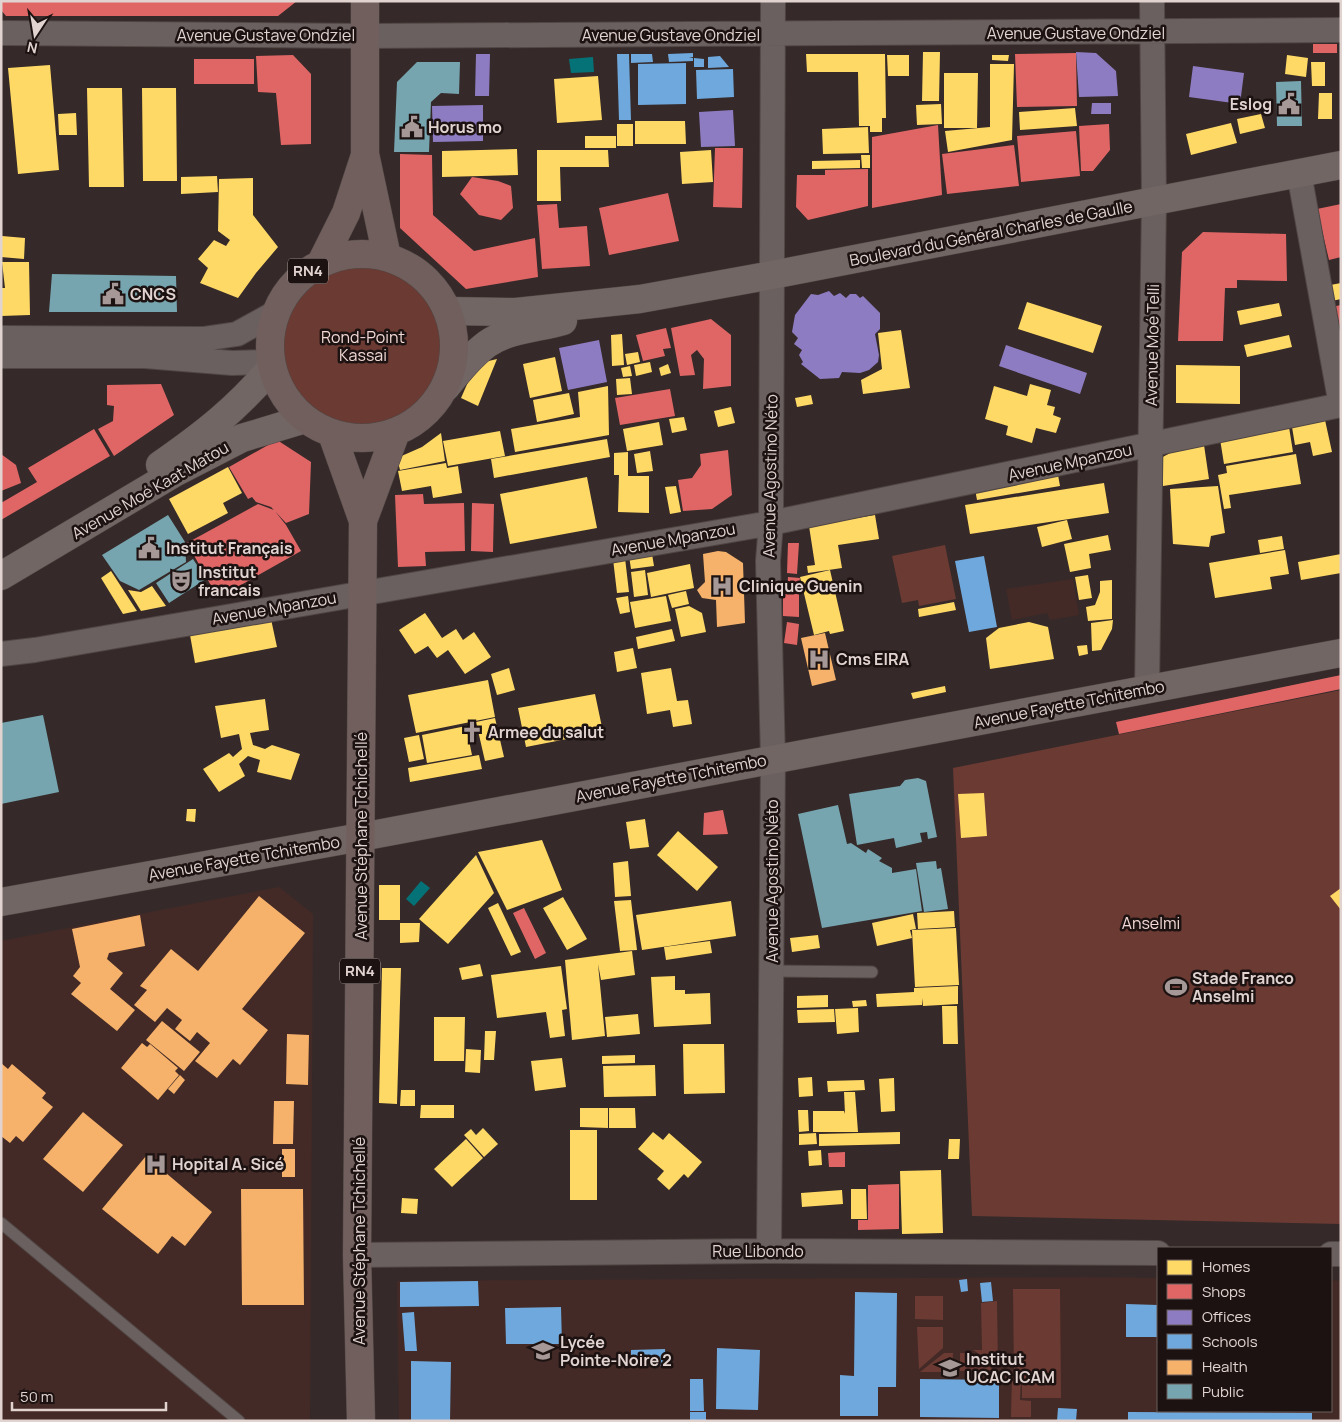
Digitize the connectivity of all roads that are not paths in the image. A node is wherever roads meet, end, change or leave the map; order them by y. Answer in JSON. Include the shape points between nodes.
{"nodes":[{"id":1,"x":365,"y":1,"type":"edge"},
{"id":2,"x":773,"y":1,"type":"edge"},
{"id":3,"x":1152,"y":1,"type":"edge"},
{"id":4,"x":1341,"y":30,"type":"edge"},
{"id":5,"x":1,"y":33,"type":"edge"},
{"id":6,"x":1152,"y":33,"type":"junction"},
{"id":7,"x":772,"y":34,"type":"junction"},
{"id":8,"x":366,"y":36,"type":"junction"},
{"id":9,"x":365,"y":154,"type":"junction"},
{"id":10,"x":1341,"y":165,"type":"edge"},
{"id":11,"x":1299,"y":173,"type":"junction"},
{"id":12,"x":1154,"y":201,"type":"junction"},
{"id":13,"x":387,"y":257,"type":"junction"},
{"id":14,"x":321,"y":263,"type":"junction"},
{"id":15,"x":772,"y":275,"type":"junction"},
{"id":16,"x":640,"y":299,"type":"junction"},
{"id":17,"x":448,"y":311,"type":"junction"},
{"id":18,"x":275,"y":313,"type":"junction"},
{"id":19,"x":1,"y":338,"type":"edge"},
{"id":20,"x":1,"y":356,"type":"edge"},
{"id":21,"x":271,"y":365,"type":"junction"},
{"id":22,"x":446,"y":386,"type":"junction"},
{"id":23,"x":1341,"y":405,"type":"edge"},
{"id":24,"x":305,"y":419,"type":"junction"},
{"id":25,"x":396,"y":432,"type":"junction"},
{"id":26,"x":332,"y":434,"type":"junction"},
{"id":27,"x":1151,"y":445,"type":"junction"},
{"id":28,"x":363,"y":522,"type":"junction"},
{"id":29,"x":771,"y":522,"type":"junction"},
{"id":30,"x":1,"y":557,"type":"edge"},
{"id":31,"x":1,"y":576,"type":"edge"},
{"id":32,"x":363,"y":593,"type":"junction"},
{"id":33,"x":1341,"y":653,"type":"edge"},
{"id":34,"x":1,"y":654,"type":"edge"},
{"id":35,"x":1147,"y":689,"type":"junction"},
{"id":36,"x":773,"y":759,"type":"junction"},
{"id":37,"x":361,"y":837,"type":"junction"},
{"id":38,"x":1,"y":902,"type":"edge"},
{"id":39,"x":771,"y":971,"type":"junction"},
{"id":40,"x":872,"y":972,"type":"dead end"},
{"id":41,"x":1,"y":1223,"type":"edge"},
{"id":42,"x":769,"y":1251,"type":"junction"},
{"id":43,"x":1157,"y":1253,"type":"edge"},
{"id":44,"x":357,"y":1255,"type":"junction"},
{"id":45,"x":239,"y":1421,"type":"edge"},
{"id":46,"x":361,"y":1421,"type":"edge"}],
"edges":[{"from":1,"to":8,"type":"highway","number":"RN4"},
{"from":2,"to":7,"type":"street","name":"Avenue Agostino Néto"},
{"from":3,"to":6,"type":"street","name":"Avenue Moé Telli"},
{"from":4,"to":6,"type":"street","name":"Avenue Gustave Ondziel"},
{"from":5,"to":8,"type":"street","name":"Avenue Gustave Ondziel"},
{"from":6,"to":7,"type":"street","name":"Avenue Gustave Ondziel"},
{"from":6,"to":12,"type":"street","name":"Avenue Moé Telli"},
{"from":7,"to":8,"type":"street","name":"Avenue Gustave Ondziel"},
{"from":7,"to":15,"type":"street","name":"Avenue Agostino Néto"},
{"from":8,"to":9,"type":"highway","number":"RN4"},
{"from":9,"to":13,"type":"highway","number":"RN4"},
{"from":9,"to":14,"type":"highway","number":"RN4","via":[[346,213]]},
{"from":10,"to":11,"type":"main road","name":"Boulevard du Général Charles de Gaulle"},
{"from":11,"to":12,"type":"main road","name":"Boulevard du Général Charles de Gaulle"},
{"from":11,"to":23,"type":"street"},
{"from":12,"to":15,"type":"main road","name":"Boulevard du Général Charles de Gaulle"},
{"from":12,"to":27,"type":"street","name":"Avenue Moé Telli"},
{"from":13,"to":14,"type":"highway","number":"RN4","via":[[365,254],[342,256]]},
{"from":13,"to":17,"type":"highway","number":"RN4","via":[[424,277]]},
{"from":14,"to":18,"type":"highway","number":"RN4","via":[[286,293]]},
{"from":15,"to":16,"type":"main road","name":"Boulevard du Général Charles de Gaulle"},
{"from":15,"to":29,"type":"street","name":"Avenue Agostino Néto"},
{"from":16,"to":17,"type":"main road","name":"Boulevard du Général Charles de Gaulle","via":[[516,312]]},
{"from":16,"to":22,"type":"main road","name":"Boulevard du Général Charles de Gaulle","via":[[488,343]]},
{"from":17,"to":22,"type":"highway","number":"RN4","via":[[455,336],[454,362]]},
{"from":18,"to":19,"type":"street","via":[[237,334],[203,339]]},
{"from":18,"to":21,"type":"highway","number":"RN4","via":[[270,338]]},
{"from":20,"to":21,"type":"street","via":[[145,356]]},
{"from":21,"to":24,"type":"highway","number":"RN4","via":[[284,396]]},
{"from":21,"to":30,"type":"main road","name":"Avenue Moé Kaat Matou","via":[[247,397],[161,464]]},
{"from":22,"to":25,"type":"highway","number":"RN4","via":[[434,406],[417,421]]},
{"from":23,"to":27,"type":"street","name":"Avenue Mpanzou"},
{"from":24,"to":26,"type":"highway","number":"RN4"},
{"from":24,"to":31,"type":"main road","name":"Avenue Moé Kaat Matou","via":[[242,438],[176,472]]},
{"from":25,"to":26,"type":"highway","number":"RN4","via":[[375,438]]},
{"from":25,"to":28,"type":"highway","name":"Avenue Stéphane Tchichellé","number":"RN4"},
{"from":26,"to":28,"type":"highway","name":"Avenue Stéphane Tchichellé","number":"RN4"},
{"from":27,"to":29,"type":"street","name":"Avenue Mpanzou"},
{"from":27,"to":35,"type":"street","name":"Avenue Moé Telli"},
{"from":28,"to":32,"type":"highway","name":"Avenue Stéphane Tchichellé","number":"RN4"},
{"from":29,"to":32,"type":"street","name":"Avenue Mpanzou"},
{"from":29,"to":36,"type":"street","name":"Avenue Agostino Néto","via":[[768,561]]},
{"from":32,"to":34,"type":"street","name":"Avenue Mpanzou"},
{"from":32,"to":37,"type":"highway","name":"Avenue Stéphane Tchichellé","number":"RN4"},
{"from":33,"to":35,"type":"main road","name":"Avenue Fayette Tchitembo"},
{"from":35,"to":36,"type":"main road","name":"Avenue Fayette Tchitembo"},
{"from":36,"to":37,"type":"main road","name":"Avenue Fayette Tchitembo"},
{"from":36,"to":39,"type":"street","name":"Avenue Agostino Néto"},
{"from":37,"to":38,"type":"main road","name":"Avenue Fayette Tchitembo"},
{"from":37,"to":44,"type":"highway","name":"Avenue Stéphane Tchichellé","number":"RN4"},
{"from":39,"to":40,"type":"lane"},
{"from":39,"to":42,"type":"street","name":"Avenue Agostino Néto"},
{"from":41,"to":45,"type":"lane"},
{"from":42,"to":43,"type":"street","name":"Rue Libondo"},
{"from":42,"to":44,"type":"street","name":"Rue Libondo"},
{"from":44,"to":46,"type":"highway","name":"Avenue Stéphane Tchichellé","number":"RN4"}]}
